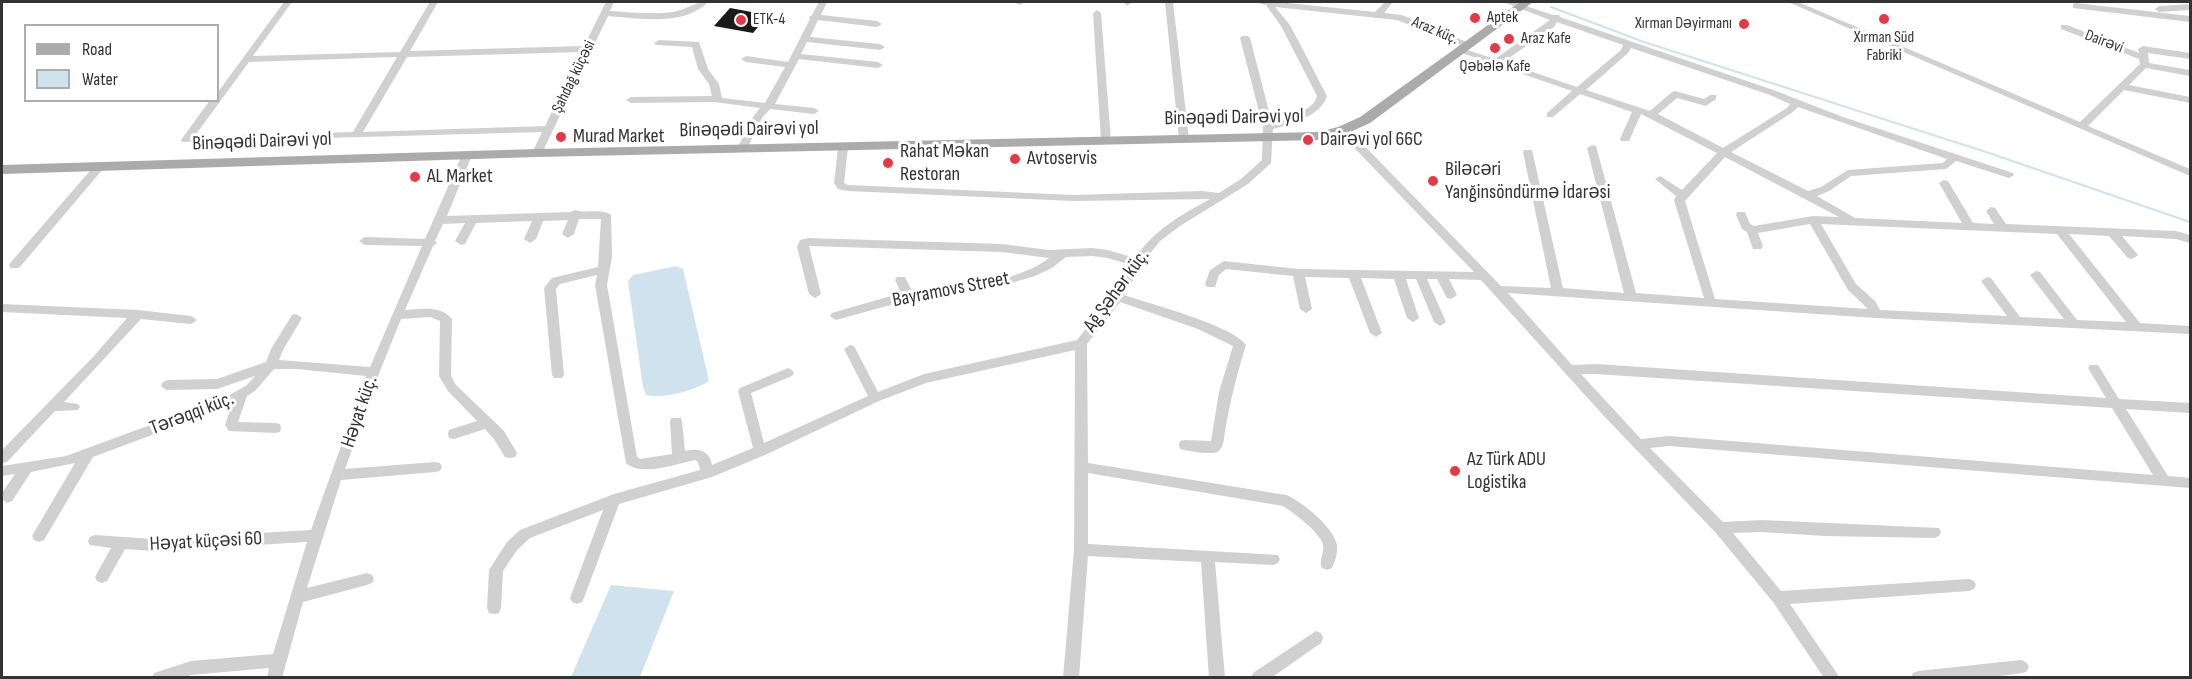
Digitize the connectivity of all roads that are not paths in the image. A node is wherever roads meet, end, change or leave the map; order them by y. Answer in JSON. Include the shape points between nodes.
{"nodes":[{"id":1,"x":288,"y":2,"type":"edge"},
{"id":2,"x":434,"y":2,"type":"edge"},
{"id":3,"x":610,"y":2,"type":"edge"},
{"id":4,"x":704,"y":2,"type":"edge"},
{"id":5,"x":823,"y":2,"type":"edge"},
{"id":6,"x":1170,"y":2,"type":"edge"},
{"id":7,"x":1262,"y":2,"type":"edge"},
{"id":8,"x":1389,"y":2,"type":"edge"},
{"id":9,"x":1507,"y":2,"type":"edge"},
{"id":10,"x":1792,"y":2,"type":"edge"},
{"id":11,"x":1524,"y":4,"type":"edge"},
{"id":12,"x":2076,"y":6,"type":"dead end"},
{"id":13,"x":2190,"y":7,"type":"edge"},
{"id":14,"x":605,"y":13,"type":"junction"},
{"id":15,"x":1097,"y":13,"type":"dead end"},
{"id":16,"x":2149,"y":13,"type":"junction"},
{"id":17,"x":1378,"y":14,"type":"junction"},
{"id":18,"x":813,"y":16,"type":"junction"},
{"id":19,"x":1556,"y":17,"type":"junction"},
{"id":20,"x":2190,"y":19,"type":"edge"},
{"id":21,"x":877,"y":24,"type":"dead end"},
{"id":22,"x":2064,"y":27,"type":"dead end"},
{"id":23,"x":1245,"y":38,"type":"dead end"},
{"id":24,"x":804,"y":39,"type":"junction"},
{"id":25,"x":659,"y":43,"type":"dead end"},
{"id":26,"x":1628,"y":44,"type":"junction"},
{"id":27,"x":879,"y":47,"type":"dead end"},
{"id":28,"x":1465,"y":48,"type":"junction"},
{"id":29,"x":588,"y":49,"type":"junction"},
{"id":30,"x":404,"y":54,"type":"junction"},
{"id":31,"x":795,"y":56,"type":"junction"},
{"id":32,"x":2190,"y":56,"type":"edge"},
{"id":33,"x":246,"y":59,"type":"junction"},
{"id":34,"x":746,"y":59,"type":"dead end"},
{"id":35,"x":2144,"y":61,"type":"junction"},
{"id":36,"x":1496,"y":63,"type":"junction"},
{"id":37,"x":789,"y":65,"type":"junction"},
{"id":38,"x":878,"y":65,"type":"dead end"},
{"id":39,"x":2190,"y":73,"type":"edge"},
{"id":40,"x":2122,"y":87,"type":"junction"},
{"id":41,"x":1579,"y":91,"type":"junction"},
{"id":42,"x":219,"y":95,"type":"edge"},
{"id":43,"x":1713,"y":97,"type":"dead end"},
{"id":44,"x":717,"y":99,"type":"junction"},
{"id":45,"x":631,"y":100,"type":"dead end"},
{"id":46,"x":2190,"y":100,"type":"edge"},
{"id":47,"x":214,"y":102,"type":"edge"},
{"id":48,"x":1796,"y":103,"type":"junction"},
{"id":49,"x":769,"y":106,"type":"junction"},
{"id":50,"x":1638,"y":109,"type":"junction"},
{"id":51,"x":814,"y":111,"type":"dead end"},
{"id":52,"x":1550,"y":115,"type":"dead end"},
{"id":53,"x":1652,"y":115,"type":"junction"},
{"id":54,"x":2082,"y":126,"type":"junction"},
{"id":55,"x":549,"y":129,"type":"junction"},
{"id":56,"x":1343,"y":130,"type":"junction"},
{"id":57,"x":1268,"y":132,"type":"junction"},
{"id":58,"x":357,"y":134,"type":"junction"},
{"id":59,"x":1184,"y":139,"type":"junction"},
{"id":60,"x":1625,"y":140,"type":"dead end"},
{"id":61,"x":1106,"y":141,"type":"junction"},
{"id":62,"x":843,"y":148,"type":"junction"},
{"id":63,"x":1592,"y":148,"type":"dead end"},
{"id":64,"x":742,"y":149,"type":"junction"},
{"id":65,"x":1528,"y":152,"type":"dead end"},
{"id":66,"x":1723,"y":152,"type":"junction"},
{"id":67,"x":537,"y":153,"type":"junction"},
{"id":68,"x":467,"y":155,"type":"junction"},
{"id":69,"x":1955,"y":157,"type":"junction"},
{"id":70,"x":99,"y":167,"type":"junction"},
{"id":71,"x":2,"y":170,"type":"edge"},
{"id":72,"x":2190,"y":173,"type":"edge"},
{"id":73,"x":2009,"y":175,"type":"dead end"},
{"id":74,"x":1660,"y":179,"type":"dead end"},
{"id":75,"x":1944,"y":183,"type":"dead end"},
{"id":76,"x":1683,"y":195,"type":"junction"},
{"id":77,"x":1808,"y":195,"type":"junction"},
{"id":78,"x":1220,"y":197,"type":"junction"},
{"id":79,"x":1991,"y":211,"type":"dead end"},
{"id":80,"x":575,"y":214,"type":"junction"},
{"id":81,"x":1741,"y":215,"type":"dead end"},
{"id":82,"x":538,"y":216,"type":"junction"},
{"id":83,"x":471,"y":219,"type":"junction"},
{"id":84,"x":441,"y":220,"type":"junction"},
{"id":85,"x":1814,"y":220,"type":"junction"},
{"id":86,"x":1852,"y":221,"type":"junction"},
{"id":87,"x":1969,"y":225,"type":"junction"},
{"id":88,"x":2002,"y":227,"type":"junction"},
{"id":89,"x":1752,"y":230,"type":"junction"},
{"id":90,"x":2061,"y":230,"type":"junction"},
{"id":91,"x":2112,"y":232,"type":"junction"},
{"id":92,"x":568,"y":234,"type":"dead end"},
{"id":93,"x":2187,"y":238,"type":"edge"},
{"id":94,"x":530,"y":239,"type":"dead end"},
{"id":95,"x":365,"y":241,"type":"dead end"},
{"id":96,"x":461,"y":241,"type":"dead end"},
{"id":97,"x":431,"y":243,"type":"junction"},
{"id":98,"x":1757,"y":246,"type":"dead end"},
{"id":99,"x":2190,"y":250,"type":"edge"},
{"id":100,"x":1062,"y":254,"type":"junction"},
{"id":101,"x":2132,"y":255,"type":"dead end"},
{"id":102,"x":1139,"y":263,"type":"junction"},
{"id":103,"x":15,"y":266,"type":"dead end"},
{"id":104,"x":603,"y":270,"type":"junction"},
{"id":105,"x":1298,"y":273,"type":"junction"},
{"id":106,"x":1353,"y":273,"type":"junction"},
{"id":107,"x":1399,"y":275,"type":"junction"},
{"id":108,"x":2036,"y":275,"type":"dead end"},
{"id":109,"x":1420,"y":276,"type":"junction"},
{"id":110,"x":1441,"y":276,"type":"junction"},
{"id":111,"x":1484,"y":276,"type":"junction"},
{"id":112,"x":901,"y":280,"type":"dead end"},
{"id":113,"x":1987,"y":281,"type":"dead end"},
{"id":114,"x":1211,"y":284,"type":"dead end"},
{"id":115,"x":1498,"y":290,"type":"junction"},
{"id":116,"x":1558,"y":292,"type":"junction"},
{"id":117,"x":815,"y":294,"type":"dead end"},
{"id":118,"x":1451,"y":295,"type":"dead end"},
{"id":119,"x":908,"y":296,"type":"junction"},
{"id":120,"x":1117,"y":297,"type":"junction"},
{"id":121,"x":1631,"y":297,"type":"junction"},
{"id":122,"x":1711,"y":303,"type":"junction"},
{"id":123,"x":2,"y":308,"type":"edge"},
{"id":124,"x":1306,"y":309,"type":"dead end"},
{"id":125,"x":138,"y":314,"type":"junction"},
{"id":126,"x":1876,"y":314,"type":"junction"},
{"id":127,"x":397,"y":315,"type":"junction"},
{"id":128,"x":836,"y":316,"type":"dead end"},
{"id":129,"x":296,"y":318,"type":"dead end"},
{"id":130,"x":1413,"y":318,"type":"dead end"},
{"id":131,"x":191,"y":320,"type":"dead end"},
{"id":132,"x":1440,"y":322,"type":"dead end"},
{"id":133,"x":2017,"y":322,"type":"junction"},
{"id":134,"x":2074,"y":324,"type":"junction"},
{"id":135,"x":2136,"y":327,"type":"junction"},
{"id":136,"x":2190,"y":330,"type":"edge"},
{"id":137,"x":1376,"y":333,"type":"dead end"},
{"id":138,"x":1081,"y":344,"type":"junction"},
{"id":139,"x":850,"y":349,"type":"dead end"},
{"id":140,"x":271,"y":365,"type":"junction"},
{"id":141,"x":2094,"y":368,"type":"dead end"},
{"id":142,"x":1569,"y":370,"type":"junction"},
{"id":143,"x":374,"y":371,"type":"junction"},
{"id":144,"x":788,"y":373,"type":"dead end"},
{"id":145,"x":558,"y":375,"type":"dead end"},
{"id":146,"x":167,"y":384,"type":"dead end"},
{"id":147,"x":241,"y":395,"type":"junction"},
{"id":148,"x":875,"y":398,"type":"junction"},
{"id":149,"x":2115,"y":403,"type":"junction"},
{"id":150,"x":52,"y":406,"type":"junction"},
{"id":151,"x":74,"y":407,"type":"dead end"},
{"id":152,"x":2190,"y":408,"type":"edge"},
{"id":153,"x":676,"y":422,"type":"dead end"},
{"id":154,"x":486,"y":423,"type":"junction"},
{"id":155,"x":275,"y":428,"type":"dead end"},
{"id":156,"x":454,"y":434,"type":"dead end"},
{"id":157,"x":1640,"y":444,"type":"junction"},
{"id":158,"x":1185,"y":445,"type":"dead end"},
{"id":159,"x":760,"y":451,"type":"junction"},
{"id":160,"x":88,"y":453,"type":"junction"},
{"id":161,"x":510,"y":453,"type":"dead end"},
{"id":162,"x":679,"y":457,"type":"junction"},
{"id":163,"x":2,"y":458,"type":"edge"},
{"id":164,"x":1082,"y":466,"type":"junction"},
{"id":165,"x":435,"y":467,"type":"dead end"},
{"id":166,"x":26,"y":469,"type":"junction"},
{"id":167,"x":2,"y":471,"type":"edge"},
{"id":168,"x":707,"y":473,"type":"junction"},
{"id":169,"x":338,"y":475,"type":"junction"},
{"id":170,"x":2164,"y":481,"type":"junction"},
{"id":171,"x":2190,"y":483,"type":"edge"},
{"id":172,"x":7,"y":497,"type":"dead end"},
{"id":173,"x":614,"y":500,"type":"junction"},
{"id":174,"x":1720,"y":528,"type":"junction"},
{"id":175,"x":1934,"y":532,"type":"dead end"},
{"id":176,"x":39,"y":536,"type":"dead end"},
{"id":177,"x":317,"y":536,"type":"junction"},
{"id":178,"x":96,"y":541,"type":"dead end"},
{"id":179,"x":121,"y":544,"type":"junction"},
{"id":180,"x":1081,"y":550,"type":"junction"},
{"id":181,"x":1208,"y":557,"type":"junction"},
{"id":182,"x":1273,"y":559,"type":"dead end"},
{"id":183,"x":1327,"y":564,"type":"dead end"},
{"id":184,"x":102,"y":577,"type":"dead end"},
{"id":185,"x":367,"y":579,"type":"dead end"},
{"id":186,"x":1969,"y":585,"type":"dead end"},
{"id":187,"x":298,"y":597,"type":"junction"},
{"id":188,"x":1778,"y":597,"type":"junction"},
{"id":189,"x":578,"y":598,"type":"dead end"},
{"id":190,"x":494,"y":608,"type":"dead end"},
{"id":191,"x":1316,"y":638,"type":"dead end"},
{"id":192,"x":278,"y":660,"type":"junction"},
{"id":193,"x":2021,"y":667,"type":"dead end"},
{"id":194,"x":159,"y":678,"type":"edge"},
{"id":195,"x":274,"y":678,"type":"edge"},
{"id":196,"x":1071,"y":678,"type":"edge"},
{"id":197,"x":1216,"y":678,"type":"edge"},
{"id":198,"x":1258,"y":678,"type":"edge"},
{"id":199,"x":1833,"y":678,"type":"edge"},
{"id":200,"x":1918,"y":678,"type":"edge"}],
"edges":[{"from":1,"to":33,"type":"street"},
{"from":2,"to":30,"type":"street"},
{"from":3,"to":14,"type":"street","name":"Şahdağ küçəsi"},
{"from":4,"to":14,"type":"street","via":[[694,9],[674,13]]},
{"from":5,"to":18,"type":"street"},
{"from":6,"to":59,"type":"street"},
{"from":7,"to":17,"type":"street","name":"Araz küç."},
{"from":7,"to":57,"type":"street","via":[[1285,25],[1322,96],[1320,104]]},
{"from":8,"to":17,"type":"street"},
{"from":9,"to":11,"type":"street"},
{"from":10,"to":54,"type":"street"},
{"from":11,"to":19,"type":"street"},
{"from":11,"to":28,"type":"main road","name":"Binəqədi Dairəvi yol"},
{"from":12,"to":16,"type":"street"},
{"from":13,"to":16,"type":"street"},
{"from":14,"to":29,"type":"street","name":"Şahdağ küçəsi"},
{"from":15,"to":61,"type":"street"},
{"from":16,"to":20,"type":"street"},
{"from":17,"to":28,"type":"street","name":"Araz küç.","via":[[1412,21]]},
{"from":18,"to":21,"type":"street"},
{"from":18,"to":24,"type":"street"},
{"from":19,"to":26,"type":"street"},
{"from":19,"to":36,"type":"street"},
{"from":22,"to":35,"type":"street","name":"Dairəvi"},
{"from":23,"to":57,"type":"street","name":"Ağ Şəhər küç."},
{"from":24,"to":27,"type":"street"},
{"from":24,"to":31,"type":"street"},
{"from":25,"to":44,"type":"street","via":[[698,46]]},
{"from":26,"to":41,"type":"street"},
{"from":26,"to":48,"type":"street"},
{"from":28,"to":36,"type":"street","name":"Araz küç."},
{"from":28,"to":56,"type":"main road","name":"Binəqədi Dairəvi yol","via":[[1365,120]]},
{"from":29,"to":30,"type":"street"},
{"from":29,"to":55,"type":"street","name":"Şahdağ küçəsi"},
{"from":30,"to":33,"type":"street"},
{"from":30,"to":58,"type":"street"},
{"from":31,"to":37,"type":"street"},
{"from":31,"to":38,"type":"street"},
{"from":32,"to":35,"type":"street","via":[[2143,49]]},
{"from":33,"to":42,"type":"street"},
{"from":34,"to":37,"type":"street"},
{"from":35,"to":39,"type":"street","name":"Dairəvi"},
{"from":35,"to":40,"type":"street"},
{"from":36,"to":41,"type":"street","name":"Araz küç."},
{"from":37,"to":49,"type":"street"},
{"from":40,"to":46,"type":"street"},
{"from":40,"to":54,"type":"street"},
{"from":41,"to":50,"type":"street","name":"Araz küç."},
{"from":41,"to":52,"type":"street"},
{"from":43,"to":53,"type":"street","via":[[1706,103],[1675,93]]},
{"from":44,"to":45,"type":"street"},
{"from":44,"to":49,"type":"street"},
{"from":47,"to":58,"type":"street","via":[[186,140]]},
{"from":48,"to":66,"type":"street"},
{"from":48,"to":69,"type":"street"},
{"from":49,"to":51,"type":"street"},
{"from":49,"to":64,"type":"street","via":[[758,117]]},
{"from":50,"to":53,"type":"street","name":"Araz küç."},
{"from":50,"to":60,"type":"street"},
{"from":53,"to":66,"type":"street","name":"Araz küç."},
{"from":54,"to":72,"type":"street"},
{"from":55,"to":58,"type":"street"},
{"from":55,"to":67,"type":"street","name":"Şahdağ küçəsi"},
{"from":56,"to":57,"type":"main road","name":"Binəqədi Dairəvi yol","via":[[1318,135]]},
{"from":56,"to":111,"type":"street"},
{"from":57,"to":59,"type":"main road","name":"Binəqədi Dairəvi yol"},
{"from":57,"to":78,"type":"street","name":"Ağ Şəhər küç.","via":[[1267,161]]},
{"from":59,"to":61,"type":"main road","name":"Binəqədi Dairəvi yol"},
{"from":61,"to":62,"type":"main road","name":"Binəqədi Dairəvi yol"},
{"from":62,"to":64,"type":"main road","name":"Binəqədi Dairəvi yol"},
{"from":62,"to":78,"type":"street","via":[[840,183],[848,189],[1074,198],[1202,194]]},
{"from":63,"to":121,"type":"street"},
{"from":64,"to":67,"type":"main road","name":"Binəqədi Dairəvi yol"},
{"from":65,"to":116,"type":"street"},
{"from":66,"to":76,"type":"street"},
{"from":66,"to":77,"type":"street","name":"Araz küç."},
{"from":67,"to":68,"type":"main road","name":"Binəqədi Dairəvi yol"},
{"from":68,"to":70,"type":"main road","name":"Binəqədi Dairəvi yol"},
{"from":68,"to":84,"type":"street","name":"Həyat küç."},
{"from":69,"to":73,"type":"street"},
{"from":69,"to":77,"type":"street","via":[[1946,166],[1848,173]]},
{"from":70,"to":71,"type":"main road","name":"Binəqədi Dairəvi yol"},
{"from":70,"to":103,"type":"street"},
{"from":74,"to":76,"type":"street"},
{"from":75,"to":87,"type":"street"},
{"from":76,"to":122,"type":"street","via":[[1678,204]]},
{"from":77,"to":86,"type":"street","name":"Araz küç."},
{"from":78,"to":102,"type":"street","name":"Ağ Şəhər küç.","via":[[1161,234]]},
{"from":79,"to":88,"type":"street"},
{"from":80,"to":82,"type":"street"},
{"from":80,"to":92,"type":"street"},
{"from":80,"to":104,"type":"street","via":[[606,215]]},
{"from":81,"to":89,"type":"street"},
{"from":82,"to":83,"type":"street"},
{"from":82,"to":94,"type":"street"},
{"from":83,"to":84,"type":"street"},
{"from":83,"to":96,"type":"street"},
{"from":84,"to":97,"type":"street","name":"Həyat küç."},
{"from":85,"to":86,"type":"street"},
{"from":85,"to":89,"type":"street"},
{"from":85,"to":126,"type":"street","via":[[1852,287]]},
{"from":86,"to":87,"type":"street"},
{"from":87,"to":88,"type":"street"},
{"from":88,"to":90,"type":"street"},
{"from":89,"to":98,"type":"street"},
{"from":90,"to":91,"type":"street"},
{"from":90,"to":135,"type":"street"},
{"from":91,"to":93,"type":"street"},
{"from":91,"to":101,"type":"street"},
{"from":93,"to":99,"type":"street"},
{"from":95,"to":97,"type":"street"},
{"from":97,"to":127,"type":"street","name":"Həyat küç."},
{"from":100,"to":102,"type":"street","via":[[1100,253]]},
{"from":100,"to":117,"type":"street","via":[[1002,248],[808,242],[802,247]]},
{"from":100,"to":119,"type":"street","name":"Bayramovs Street","via":[[1018,278]]},
{"from":102,"to":120,"type":"street","name":"Ağ Şəhər küç."},
{"from":104,"to":145,"type":"street","via":[[556,281],[550,288]]},
{"from":104,"to":162,"type":"street","via":[[602,285],[631,459],[644,465]]},
{"from":105,"to":106,"type":"street"},
{"from":105,"to":114,"type":"street","via":[[1224,265],[1214,273]]},
{"from":105,"to":124,"type":"street"},
{"from":106,"to":107,"type":"street"},
{"from":106,"to":137,"type":"street"},
{"from":107,"to":109,"type":"street"},
{"from":107,"to":130,"type":"street"},
{"from":108,"to":134,"type":"street"},
{"from":109,"to":110,"type":"street"},
{"from":109,"to":132,"type":"street"},
{"from":110,"to":111,"type":"street"},
{"from":110,"to":118,"type":"street"},
{"from":111,"to":115,"type":"street"},
{"from":112,"to":119,"type":"street"},
{"from":113,"to":133,"type":"street"},
{"from":115,"to":116,"type":"street"},
{"from":115,"to":142,"type":"street"},
{"from":116,"to":121,"type":"street"},
{"from":119,"to":128,"type":"street","name":"Bayramovs Street"},
{"from":120,"to":138,"type":"street","name":"Ağ Şəhər küç."},
{"from":120,"to":158,"type":"street","via":[[1219,333],[1240,345],[1225,392],[1217,443],[1213,448]]},
{"from":121,"to":122,"type":"street"},
{"from":122,"to":126,"type":"street"},
{"from":123,"to":125,"type":"street"},
{"from":125,"to":131,"type":"street"},
{"from":125,"to":150,"type":"street"},
{"from":126,"to":133,"type":"street"},
{"from":127,"to":143,"type":"street","name":"Həyat küç."},
{"from":127,"to":154,"type":"street","via":[[442,315],[446,320],[445,376]]},
{"from":129,"to":140,"type":"street","name":"Tərəqqi küç."},
{"from":133,"to":134,"type":"street"},
{"from":134,"to":135,"type":"street"},
{"from":135,"to":136,"type":"street"},
{"from":138,"to":148,"type":"street","via":[[924,379]]},
{"from":138,"to":164,"type":"street","name":"Ağ Şəhər küç."},
{"from":139,"to":148,"type":"street"},
{"from":140,"to":143,"type":"street","via":[[302,364],[353,373]]},
{"from":140,"to":146,"type":"street","via":[[217,384]]},
{"from":140,"to":147,"type":"street","name":"Tərəqqi küç."},
{"from":141,"to":149,"type":"street"},
{"from":142,"to":149,"type":"street"},
{"from":142,"to":157,"type":"street"},
{"from":143,"to":169,"type":"street","name":"Həyat küç."},
{"from":144,"to":159,"type":"street","via":[[744,391]]},
{"from":147,"to":155,"type":"street","via":[[231,425]]},
{"from":147,"to":160,"type":"street","name":"Tərəqqi küç."},
{"from":148,"to":159,"type":"street"},
{"from":149,"to":152,"type":"street"},
{"from":149,"to":170,"type":"street"},
{"from":150,"to":151,"type":"street"},
{"from":150,"to":163,"type":"street"},
{"from":153,"to":162,"type":"street"},
{"from":154,"to":156,"type":"street"},
{"from":154,"to":161,"type":"street"},
{"from":157,"to":170,"type":"street","via":[[1669,441]]},
{"from":157,"to":174,"type":"street"},
{"from":159,"to":168,"type":"street"},
{"from":160,"to":166,"type":"street","name":"Tərəqqi küç."},
{"from":160,"to":176,"type":"street"},
{"from":162,"to":168,"type":"street","via":[[701,456]]},
{"from":164,"to":180,"type":"street","name":"Ağ Şəhər küç."},
{"from":164,"to":183,"type":"street","via":[[1286,501],[1327,538]]},
{"from":165,"to":169,"type":"street"},
{"from":166,"to":167,"type":"street","name":"Tərəqqi küç."},
{"from":166,"to":172,"type":"street"},
{"from":168,"to":173,"type":"street"},
{"from":169,"to":177,"type":"street","name":"Həyat küç."},
{"from":170,"to":171,"type":"street"},
{"from":173,"to":189,"type":"street"},
{"from":173,"to":190,"type":"street","via":[[519,539],[496,570]]},
{"from":174,"to":175,"type":"street"},
{"from":174,"to":188,"type":"street"},
{"from":177,"to":179,"type":"street","name":"Həyat küçəsi 60","via":[[208,544]]},
{"from":177,"to":187,"type":"street","name":"Həyat küç."},
{"from":178,"to":179,"type":"street","name":"Həyat küçəsi 60"},
{"from":179,"to":184,"type":"street"},
{"from":180,"to":181,"type":"street"},
{"from":180,"to":196,"type":"street","name":"Ağ Şəhər küç."},
{"from":181,"to":182,"type":"street"},
{"from":181,"to":197,"type":"street"},
{"from":185,"to":187,"type":"street"},
{"from":186,"to":188,"type":"street"},
{"from":187,"to":192,"type":"street","name":"Həyat küç."},
{"from":188,"to":199,"type":"street"},
{"from":191,"to":198,"type":"street"},
{"from":192,"to":194,"type":"street","via":[[191,668]]},
{"from":192,"to":195,"type":"street","name":"Həyat küç."},
{"from":193,"to":200,"type":"street"}]}
